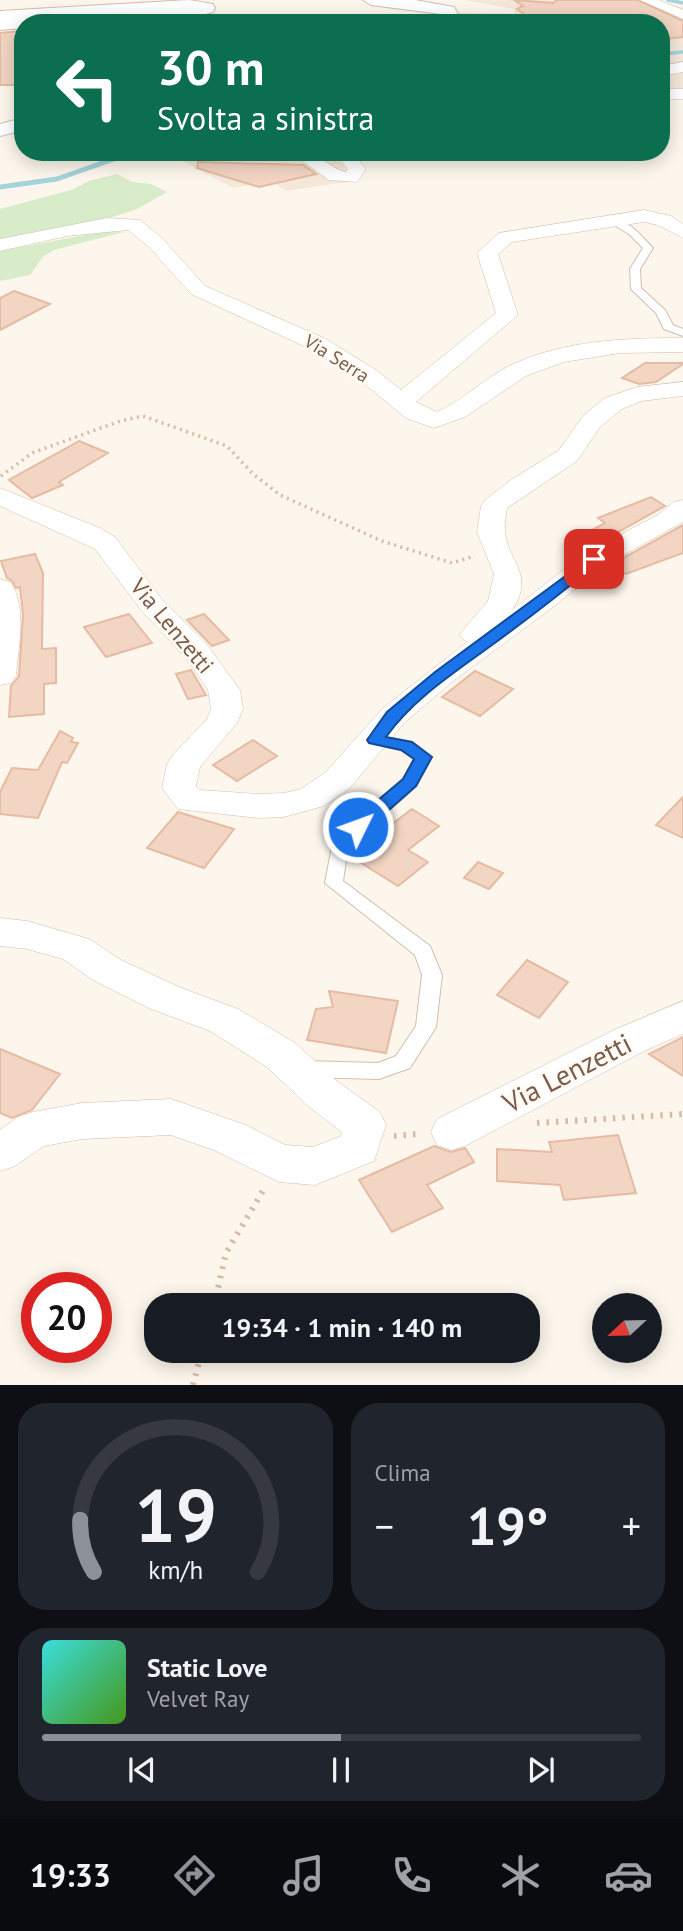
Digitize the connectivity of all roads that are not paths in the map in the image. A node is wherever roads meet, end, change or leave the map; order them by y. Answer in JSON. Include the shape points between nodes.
{"nodes":[{"id":1,"x":371,"y":0,"type":"edge"},
{"id":2,"x":647,"y":0,"type":"edge"},
{"id":3,"x":34,"y":14,"type":"edge"},
{"id":4,"x":188,"y":14,"type":"edge"},
{"id":5,"x":449,"y":14,"type":"edge"},
{"id":6,"x":683,"y":15,"type":"edge"},
{"id":7,"x":312,"y":161,"type":"edge"},
{"id":8,"x":350,"y":161,"type":"edge"},
{"id":9,"x":612,"y":220,"type":"junction"},
{"id":10,"x":683,"y":232,"type":"edge"},
{"id":11,"x":0,"y":245,"type":"edge"},
{"id":12,"x":683,"y":333,"type":"edge"},
{"id":13,"x":683,"y":345,"type":"edge"},
{"id":14,"x":683,"y":389,"type":"edge"},
{"id":15,"x":401,"y":402,"type":"junction"},
{"id":16,"x":0,"y":496,"type":"edge"},
{"id":17,"x":683,"y":508,"type":"edge"},
{"id":18,"x":0,"y":588,"type":"edge"},
{"id":19,"x":0,"y":676,"type":"edge"},
{"id":20,"x":384,"y":728,"type":"junction"},
{"id":21,"x":0,"y":932,"type":"edge"},
{"id":22,"x":683,"y":1017,"type":"edge"},
{"id":23,"x":296,"y":1069,"type":"junction"},
{"id":24,"x":452,"y":1132,"type":"dead end"},
{"id":25,"x":0,"y":1153,"type":"edge"}],
"edges":[{"from":1,"to":5,"type":"street","via":[[440,8]]},
{"from":2,"to":6,"type":"street"},
{"from":3,"to":4,"type":"street","via":[[189,5],[207,8]]},
{"from":7,"to":8,"type":"street","via":[[335,176],[351,178],[357,169]]},
{"from":9,"to":10,"type":"street","via":[[644,216],[664,220]]},
{"from":9,"to":12,"type":"lane","via":[[648,248],[635,269],[636,289],[661,312],[668,327]]},
{"from":9,"to":15,"type":"street","via":[[506,237],[487,253],[508,314]]},
{"from":11,"to":15,"type":"street","name":"Via Serra","via":[[80,228],[133,224],[198,290],[316,344],[368,375]]},
{"from":13,"to":15,"type":"street","name":"Via Serra","via":[[622,344],[541,362],[434,421]]},
{"from":14,"to":20,"type":"street","via":[[631,394],[608,406],[579,436],[568,456],[516,486],[494,506],[491,532],[508,574],[502,603],[479,631],[390,703]]},
{"from":16,"to":20,"type":"street","name":"Via Lenzetti","via":[[105,543],[224,690],[227,709],[221,723],[184,764],[180,788],[190,801],[258,806],[312,797],[338,780]]},
{"from":17,"to":20,"type":"street","name":"Via Lenzetti","via":[[666,522],[594,559],[441,676]]},
{"from":18,"to":19,"type":"street","via":[[6,614]]},
{"from":20,"to":23,"type":"lane","via":[[423,757],[410,782],[339,845],[334,883],[423,951],[432,975],[426,1027],[403,1062],[379,1071]]},
{"from":21,"to":23,"type":"street","via":[[76,949],[165,998],[224,1020]]},
{"from":22,"to":24,"type":"street","name":"Via Lenzetti"},
{"from":23,"to":25,"type":"street","via":[[365,1125],[359,1148],[315,1166],[279,1163],[231,1138],[171,1117],[82,1121],[33,1130]]}]}
